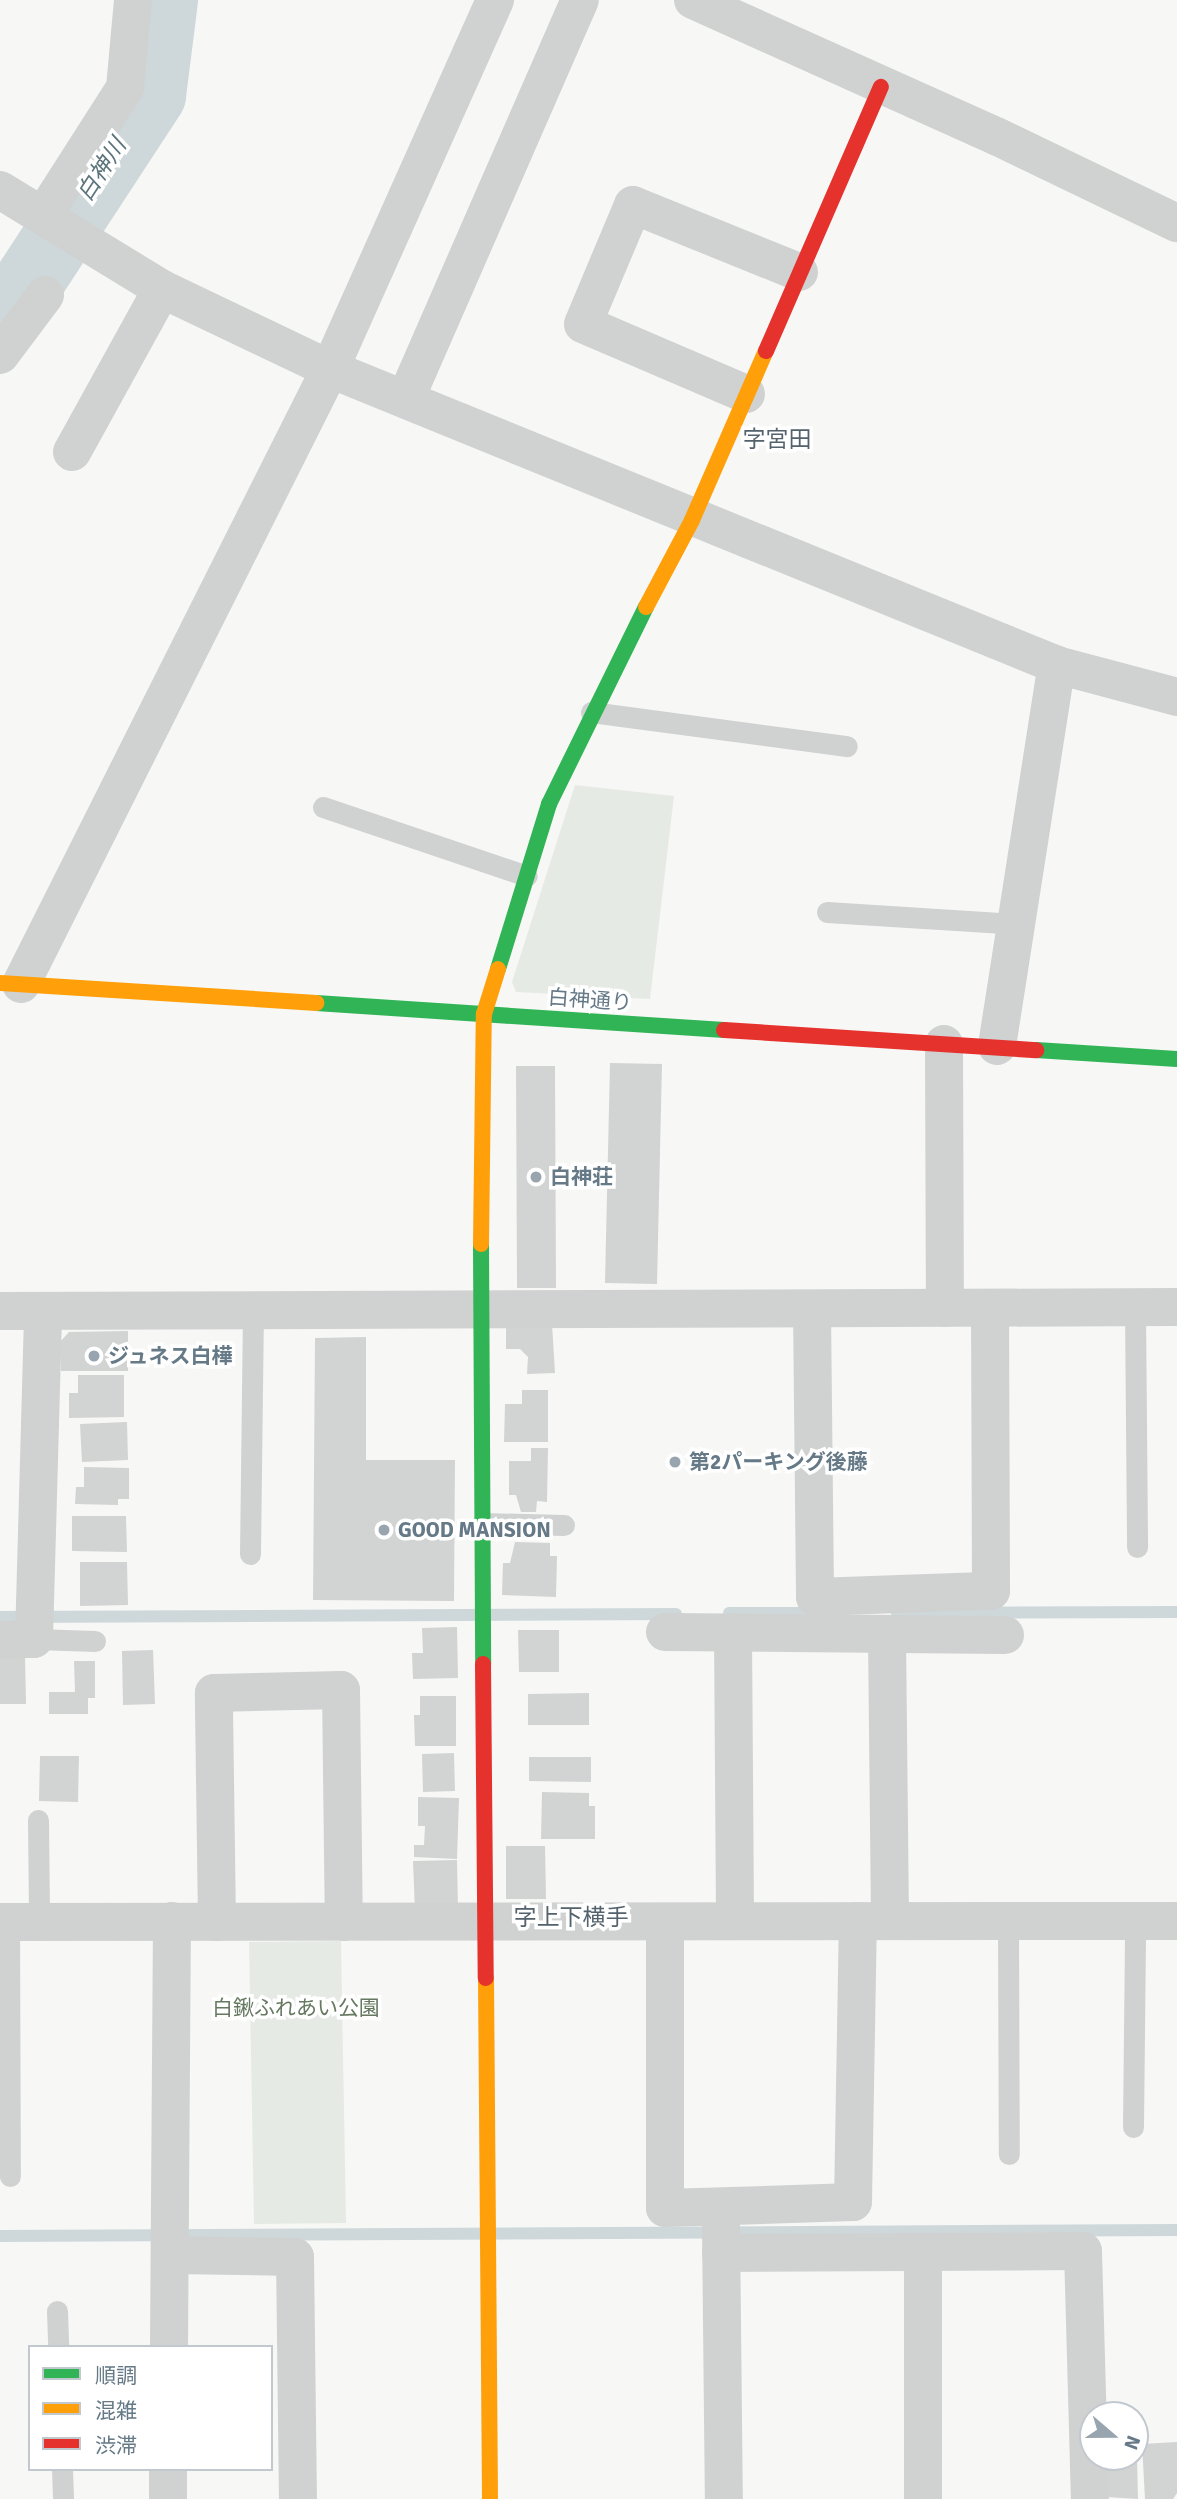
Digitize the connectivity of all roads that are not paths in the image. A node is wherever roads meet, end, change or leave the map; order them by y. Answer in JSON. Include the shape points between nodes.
{"nodes":[{"id":1,"x":133,"y":0,"type":"edge"},
{"id":2,"x":495,"y":0,"type":"edge"},
{"id":3,"x":580,"y":0,"type":"edge"},
{"id":4,"x":693,"y":0,"type":"edge"},
{"id":5,"x":738,"y":10,"type":"edge"},
{"id":6,"x":881,"y":87,"type":"junction"},
{"id":7,"x":0,"y":190,"type":"edge"},
{"id":8,"x":1177,"y":223,"type":"edge"},
{"id":9,"x":57,"y":225,"type":"junction"},
{"id":10,"x":799,"y":272,"type":"junction"},
{"id":11,"x":162,"y":289,"type":"junction"},
{"id":12,"x":45,"y":295,"type":"dead end"},
{"id":13,"x":1,"y":352,"type":"edge"},
{"id":14,"x":330,"y":369,"type":"junction"},
{"id":15,"x":746,"y":394,"type":"junction"},
{"id":16,"x":406,"y":398,"type":"junction"},
{"id":17,"x":72,"y":452,"type":"dead end"},
{"id":18,"x":692,"y":520,"type":"junction"},
{"id":19,"x":1057,"y":665,"type":"junction"},
{"id":20,"x":1177,"y":697,"type":"edge"},
{"id":21,"x":591,"y":712,"type":"junction"},
{"id":22,"x":847,"y":746,"type":"dead end"},
{"id":23,"x":323,"y":807,"type":"dead end"},
{"id":24,"x":527,"y":876,"type":"junction"},
{"id":25,"x":827,"y":912,"type":"dead end"},
{"id":26,"x":1016,"y":924,"type":"junction"},
{"id":27,"x":11,"y":984,"type":"edge"},
{"id":28,"x":484,"y":1014,"type":"junction"},
{"id":29,"x":944,"y":1044,"type":"junction"},
{"id":30,"x":997,"y":1046,"type":"junction"},
{"id":31,"x":1177,"y":1059,"type":"edge"},
{"id":32,"x":1135,"y":1307,"type":"junction"},
{"id":33,"x":1177,"y":1307,"type":"edge"},
{"id":34,"x":945,"y":1308,"type":"junction"},
{"id":35,"x":990,"y":1308,"type":"junction"},
{"id":36,"x":812,"y":1309,"type":"junction"},
{"id":37,"x":0,"y":1311,"type":"edge"},
{"id":38,"x":43,"y":1311,"type":"junction"},
{"id":39,"x":253,"y":1311,"type":"junction"},
{"id":40,"x":480,"y":1311,"type":"junction"},
{"id":41,"x":482,"y":1523,"type":"junction"},
{"id":42,"x":564,"y":1525,"type":"dead end"},
{"id":43,"x":1137,"y":1547,"type":"dead end"},
{"id":44,"x":250,"y":1554,"type":"dead end"},
{"id":45,"x":931,"y":1593,"type":"junction"},
{"id":46,"x":665,"y":1632,"type":"dead end"},
{"id":47,"x":733,"y":1632,"type":"junction"},
{"id":48,"x":887,"y":1634,"type":"junction"},
{"id":49,"x":932,"y":1634,"type":"junction"},
{"id":50,"x":1005,"y":1635,"type":"dead end"},
{"id":51,"x":17,"y":1639,"type":"edge"},
{"id":52,"x":95,"y":1641,"type":"dead end"},
{"id":53,"x":38,"y":1820,"type":"dead end"},
{"id":54,"x":735,"y":1921,"type":"junction"},
{"id":55,"x":874,"y":1921,"type":"junction"},
{"id":56,"x":1008,"y":1921,"type":"junction"},
{"id":57,"x":1135,"y":1921,"type":"junction"},
{"id":58,"x":1177,"y":1921,"type":"edge"},
{"id":59,"x":16,"y":1922,"type":"edge"},
{"id":60,"x":172,"y":1922,"type":"junction"},
{"id":61,"x":217,"y":1922,"type":"junction"},
{"id":62,"x":344,"y":1922,"type":"junction"},
{"id":63,"x":485,"y":1922,"type":"junction"},
{"id":64,"x":665,"y":1922,"type":"junction"},
{"id":65,"x":1133,"y":2127,"type":"dead end"},
{"id":66,"x":1009,"y":2154,"type":"dead end"},
{"id":67,"x":10,"y":2176,"type":"dead end"},
{"id":68,"x":720,"y":2206,"type":"junction"},
{"id":69,"x":923,"y":2252,"type":"junction"},
{"id":70,"x":721,"y":2253,"type":"junction"},
{"id":71,"x":170,"y":2255,"type":"junction"},
{"id":72,"x":57,"y":2311,"type":"dead end"},
{"id":73,"x":58,"y":2345,"type":"edge"},
{"id":74,"x":169,"y":2345,"type":"edge"},
{"id":75,"x":62,"y":2471,"type":"edge"},
{"id":76,"x":168,"y":2471,"type":"edge"},
{"id":77,"x":63,"y":2499,"type":"edge"},
{"id":78,"x":168,"y":2499,"type":"edge"},
{"id":79,"x":298,"y":2499,"type":"edge"},
{"id":80,"x":490,"y":2499,"type":"edge"},
{"id":81,"x":724,"y":2499,"type":"edge"},
{"id":82,"x":923,"y":2499,"type":"edge"},
{"id":83,"x":1090,"y":2499,"type":"edge"}],
"edges":[{"from":1,"to":9,"type":"street","via":[[124,88]]},
{"from":2,"to":14,"type":"street"},
{"from":3,"to":16,"type":"street"},
{"from":4,"to":5,"type":"street"},
{"from":5,"to":6,"type":"street"},
{"from":6,"to":8,"type":"street"},
{"from":6,"to":10,"type":"street"},
{"from":7,"to":9,"type":"street"},
{"from":9,"to":11,"type":"street"},
{"from":10,"to":15,"type":"street"},
{"from":10,"to":15,"type":"street","via":[[633,205],[583,324]]},
{"from":11,"to":14,"type":"street"},
{"from":11,"to":17,"type":"street"},
{"from":12,"to":13,"type":"street"},
{"from":14,"to":16,"type":"street"},
{"from":14,"to":27,"type":"street"},
{"from":15,"to":18,"type":"street"},
{"from":16,"to":18,"type":"street"},
{"from":18,"to":19,"type":"street"},
{"from":18,"to":21,"type":"street"},
{"from":19,"to":20,"type":"street"},
{"from":19,"to":26,"type":"street"},
{"from":21,"to":22,"type":"lane"},
{"from":21,"to":24,"type":"street","via":[[549,804]]},
{"from":23,"to":24,"type":"lane"},
{"from":24,"to":28,"type":"street"},
{"from":25,"to":26,"type":"lane"},
{"from":26,"to":30,"type":"street"},
{"from":27,"to":28,"type":"street","name":"白神通り"},
{"from":28,"to":29,"type":"street","name":"白神通り"},
{"from":28,"to":40,"type":"street"},
{"from":29,"to":30,"type":"street","name":"白神通り"},
{"from":29,"to":34,"type":"street"},
{"from":30,"to":31,"type":"street","name":"白神通り"},
{"from":32,"to":33,"type":"street"},
{"from":32,"to":35,"type":"street"},
{"from":32,"to":43,"type":"lane"},
{"from":34,"to":35,"type":"street"},
{"from":34,"to":36,"type":"street"},
{"from":35,"to":45,"type":"street","via":[[990,1591]]},
{"from":36,"to":40,"type":"street"},
{"from":36,"to":45,"type":"street","via":[[815,1597]]},
{"from":37,"to":38,"type":"street"},
{"from":38,"to":39,"type":"street"},
{"from":38,"to":51,"type":"street"},
{"from":39,"to":40,"type":"street"},
{"from":39,"to":44,"type":"lane"},
{"from":40,"to":41,"type":"street"},
{"from":41,"to":42,"type":"lane"},
{"from":41,"to":63,"type":"street"},
{"from":45,"to":49,"type":"street"},
{"from":46,"to":47,"type":"street"},
{"from":47,"to":48,"type":"street"},
{"from":47,"to":54,"type":"street"},
{"from":48,"to":49,"type":"street"},
{"from":48,"to":55,"type":"street"},
{"from":49,"to":50,"type":"street"},
{"from":51,"to":52,"type":"lane"},
{"from":53,"to":59,"type":"lane"},
{"from":54,"to":55,"type":"street"},
{"from":54,"to":64,"type":"street"},
{"from":55,"to":56,"type":"street"},
{"from":55,"to":68,"type":"street","via":[[853,2202]]},
{"from":56,"to":57,"type":"street"},
{"from":56,"to":66,"type":"lane"},
{"from":57,"to":58,"type":"street"},
{"from":57,"to":65,"type":"lane"},
{"from":59,"to":60,"type":"street"},
{"from":59,"to":67,"type":"lane"},
{"from":60,"to":61,"type":"street"},
{"from":60,"to":71,"type":"street"},
{"from":61,"to":62,"type":"street"},
{"from":61,"to":62,"type":"street","via":[[215,1693],[341,1690]]},
{"from":62,"to":63,"type":"street"},
{"from":63,"to":64,"type":"street"},
{"from":63,"to":80,"type":"street"},
{"from":64,"to":68,"type":"street","via":[[665,2208]]},
{"from":68,"to":70,"type":"street"},
{"from":69,"to":70,"type":"street"},
{"from":69,"to":82,"type":"street"},
{"from":69,"to":83,"type":"street","via":[[1083,2251]]},
{"from":70,"to":81,"type":"street"},
{"from":71,"to":74,"type":"street"},
{"from":71,"to":79,"type":"street","via":[[295,2258]]},
{"from":72,"to":73,"type":"lane"},
{"from":75,"to":77,"type":"lane"},
{"from":76,"to":78,"type":"street"}]}
